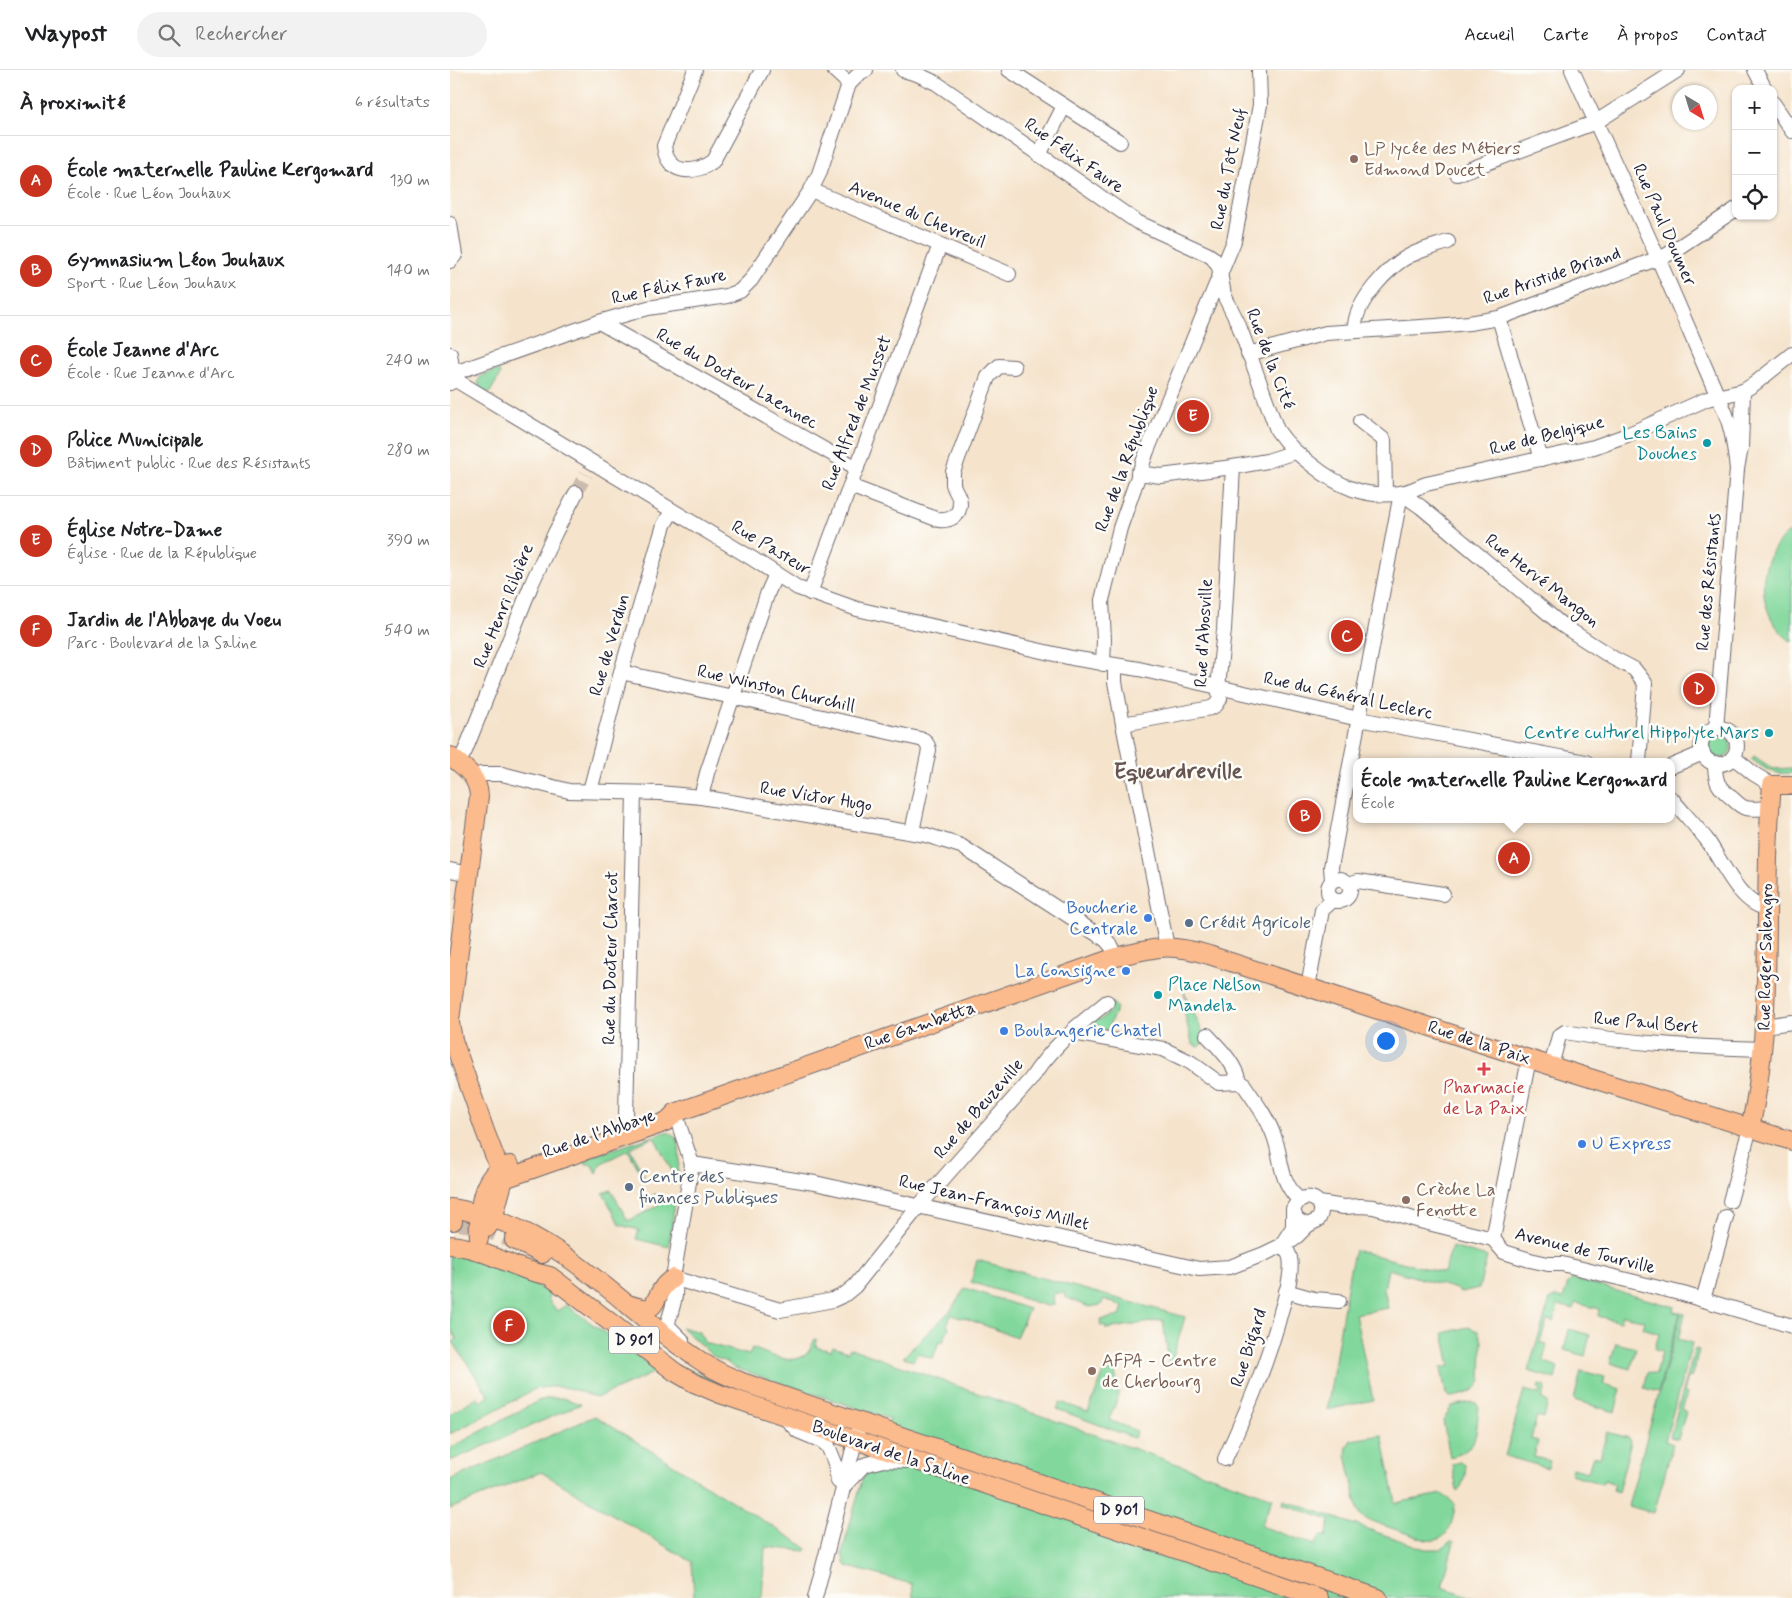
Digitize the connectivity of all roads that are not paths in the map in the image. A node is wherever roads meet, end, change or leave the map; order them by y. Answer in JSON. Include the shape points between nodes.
{"nodes":[{"id":1,"x":695,"y":70,"type":"edge"},
{"id":2,"x":762,"y":70,"type":"edge"},
{"id":3,"x":834,"y":70,"type":"edge"},
{"id":4,"x":866,"y":70,"type":"edge"},
{"id":5,"x":903,"y":70,"type":"edge"},
{"id":6,"x":1009,"y":70,"type":"edge"},
{"id":7,"x":1259,"y":70,"type":"edge"},
{"id":8,"x":1572,"y":70,"type":"edge"},
{"id":9,"x":1678,"y":70,"type":"edge"},
{"id":10,"x":1755,"y":70,"type":"edge"},
{"id":11,"x":849,"y":84,"type":"junction"},
{"id":12,"x":1763,"y":85,"type":"edge"},
{"id":13,"x":1064,"y":106,"type":"junction"},
{"id":14,"x":1777,"y":110,"type":"edge"},
{"id":15,"x":1596,"y":122,"type":"junction"},
{"id":16,"x":1792,"y":131,"type":"edge"},
{"id":17,"x":1120,"y":142,"type":"dead end"},
{"id":18,"x":1039,"y":154,"type":"junction"},
{"id":19,"x":1457,"y":174,"type":"dead end"},
{"id":20,"x":811,"y":190,"type":"junction"},
{"id":21,"x":1732,"y":212,"type":"edge"},
{"id":22,"x":450,"y":224,"type":"edge"},
{"id":23,"x":1448,"y":242,"type":"dead end"},
{"id":24,"x":940,"y":245,"type":"junction"},
{"id":25,"x":1658,"y":258,"type":"junction"},
{"id":26,"x":450,"y":261,"type":"edge"},
{"id":27,"x":1009,"y":274,"type":"dead end"},
{"id":28,"x":1221,"y":274,"type":"junction"},
{"id":29,"x":1499,"y":318,"type":"junction"},
{"id":30,"x":599,"y":322,"type":"junction"},
{"id":31,"x":1354,"y":330,"type":"junction"},
{"id":32,"x":450,"y":354,"type":"edge"},
{"id":33,"x":1248,"y":354,"type":"junction"},
{"id":34,"x":1792,"y":354,"type":"edge"},
{"id":35,"x":1014,"y":367,"type":"dead end"},
{"id":36,"x":452,"y":381,"type":"edge"},
{"id":37,"x":1743,"y":391,"type":"junction"},
{"id":38,"x":1718,"y":397,"type":"junction"},
{"id":39,"x":1360,"y":421,"type":"dead end"},
{"id":40,"x":1295,"y":452,"type":"junction"},
{"id":41,"x":1541,"y":459,"type":"junction"},
{"id":42,"x":1233,"y":467,"type":"junction"},
{"id":43,"x":856,"y":468,"type":"junction"},
{"id":44,"x":1737,"y":469,"type":"junction"},
{"id":45,"x":1138,"y":473,"type":"junction"},
{"id":46,"x":850,"y":486,"type":"junction"},
{"id":47,"x":576,"y":493,"type":"tunnel mouth"},
{"id":48,"x":1384,"y":494,"type":"junction"},
{"id":49,"x":1402,"y":494,"type":"junction"},
{"id":50,"x":672,"y":511,"type":"junction"},
{"id":51,"x":776,"y":574,"type":"junction"},
{"id":52,"x":810,"y":593,"type":"junction"},
{"id":53,"x":1109,"y":665,"type":"junction"},
{"id":54,"x":621,"y":672,"type":"junction"},
{"id":55,"x":1218,"y":687,"type":"junction"},
{"id":56,"x":733,"y":698,"type":"junction"},
{"id":57,"x":1359,"y":719,"type":"junction"},
{"id":58,"x":1122,"y":724,"type":"junction"},
{"id":59,"x":1716,"y":728,"type":"junction"},
{"id":60,"x":1703,"y":753,"type":"junction"},
{"id":61,"x":1733,"y":757,"type":"junction"},
{"id":62,"x":1565,"y":758,"type":"edge"},
{"id":63,"x":1638,"y":758,"type":"edge"},
{"id":64,"x":454,"y":759,"type":"edge"},
{"id":65,"x":1715,"y":763,"type":"junction"},
{"id":66,"x":1675,"y":765,"type":"edge"},
{"id":67,"x":474,"y":777,"type":"junction"},
{"id":68,"x":1772,"y":785,"type":"junction"},
{"id":69,"x":1792,"y":785,"type":"edge"},
{"id":70,"x":590,"y":792,"type":"junction"},
{"id":71,"x":634,"y":793,"type":"junction"},
{"id":72,"x":701,"y":798,"type":"junction"},
{"id":73,"x":1675,"y":803,"type":"edge"},
{"id":74,"x":1770,"y":808,"type":"junction"},
{"id":75,"x":912,"y":832,"type":"junction"},
{"id":76,"x":450,"y":870,"type":"edge"},
{"id":77,"x":469,"y":874,"type":"junction"},
{"id":78,"x":1332,"y":880,"type":"junction"},
{"id":79,"x":1349,"y":884,"type":"junction"},
{"id":80,"x":1443,"y":894,"type":"dead end"},
{"id":81,"x":1333,"y":900,"type":"junction"},
{"id":82,"x":1767,"y":908,"type":"junction"},
{"id":83,"x":1167,"y":946,"type":"junction"},
{"id":84,"x":1116,"y":957,"type":"junction"},
{"id":85,"x":1308,"y":987,"type":"junction"},
{"id":86,"x":1107,"y":1002,"type":"dead end"},
{"id":87,"x":450,"y":1022,"type":"edge"},
{"id":88,"x":1792,"y":1022,"type":"edge"},
{"id":89,"x":1764,"y":1026,"type":"junction"},
{"id":90,"x":1072,"y":1034,"type":"junction"},
{"id":91,"x":1207,"y":1035,"type":"dead end"},
{"id":92,"x":1763,"y":1049,"type":"junction"},
{"id":93,"x":454,"y":1054,"type":"edge"},
{"id":94,"x":1529,"y":1059,"type":"junction"},
{"id":95,"x":1551,"y":1066,"type":"junction"},
{"id":96,"x":1238,"y":1082,"type":"junction"},
{"id":97,"x":675,"y":1113,"type":"junction"},
{"id":98,"x":628,"y":1124,"type":"junction"},
{"id":99,"x":1750,"y":1128,"type":"junction"},
{"id":100,"x":1792,"y":1141,"type":"edge"},
{"id":101,"x":692,"y":1164,"type":"junction"},
{"id":102,"x":501,"y":1174,"type":"junction"},
{"id":103,"x":1299,"y":1200,"type":"junction"},
{"id":104,"x":1730,"y":1201,"type":"dead end"},
{"id":105,"x":1319,"y":1203,"type":"junction"},
{"id":106,"x":919,"y":1206,"type":"junction"},
{"id":107,"x":1344,"y":1207,"type":"junction"},
{"id":108,"x":1294,"y":1213,"type":"junction"},
{"id":109,"x":485,"y":1216,"type":"junction"},
{"id":110,"x":1320,"y":1217,"type":"junction"},
{"id":111,"x":1726,"y":1217,"type":"dead end"},
{"id":112,"x":451,"y":1220,"type":"edge"},
{"id":113,"x":1308,"y":1225,"type":"junction"},
{"id":114,"x":479,"y":1239,"type":"junction"},
{"id":115,"x":1493,"y":1239,"type":"junction"},
{"id":116,"x":514,"y":1240,"type":"tunnel mouth"},
{"id":117,"x":1283,"y":1244,"type":"junction"},
{"id":118,"x":450,"y":1245,"type":"edge"},
{"id":119,"x":550,"y":1276,"type":"junction"},
{"id":120,"x":673,"y":1278,"type":"junction"},
{"id":121,"x":600,"y":1290,"type":"junction"},
{"id":122,"x":1286,"y":1291,"type":"junction"},
{"id":123,"x":1703,"y":1300,"type":"junction"},
{"id":124,"x":1339,"y":1301,"type":"dead end"},
{"id":125,"x":628,"y":1304,"type":"junction"},
{"id":126,"x":1792,"y":1326,"type":"edge"},
{"id":127,"x":706,"y":1364,"type":"junction"},
{"id":128,"x":742,"y":1382,"type":"junction"},
{"id":129,"x":782,"y":1416,"type":"junction"},
{"id":130,"x":860,"y":1422,"type":"junction"},
{"id":131,"x":855,"y":1440,"type":"junction"},
{"id":132,"x":1224,"y":1459,"type":"dead end"},
{"id":133,"x":917,"y":1462,"type":"junction"},
{"id":134,"x":844,"y":1486,"type":"junction"},
{"id":135,"x":815,"y":1598,"type":"edge"},
{"id":136,"x":1319,"y":1598,"type":"edge"},
{"id":137,"x":1378,"y":1598,"type":"edge"}],
"edges":[{"from":1,"to":2,"type":"street","via":[[664,146],[668,160],[688,171],[713,161]]},
{"from":3,"to":11,"type":"street"},
{"from":4,"to":11,"type":"street"},
{"from":5,"to":18,"type":"street","name":"Rue Félix Faure","via":[[936,83]]},
{"from":6,"to":13,"type":"street"},
{"from":7,"to":28,"type":"street","name":"Rue du Tôt Neuf","via":[[1257,122],[1234,241]]},
{"from":8,"to":15,"type":"street","name":"Rue Paul Doumer"},
{"from":9,"to":15,"type":"street"},
{"from":10,"to":12,"type":"street"},
{"from":11,"to":20,"type":"street","name":"Rue Félix Faure"},
{"from":13,"to":17,"type":"street"},
{"from":13,"to":18,"type":"street"},
{"from":14,"to":16,"type":"street"},
{"from":15,"to":19,"type":"street"},
{"from":15,"to":25,"type":"street","name":"Rue Paul Doumer"},
{"from":18,"to":28,"type":"street","name":"Rue Félix Faure","via":[[1137,222],[1207,254],[1216,262]]},
{"from":20,"to":24,"type":"street","name":"Avenue du Chevreuil"},
{"from":20,"to":30,"type":"street","name":"Rue Félix Faure","via":[[751,280],[740,291],[727,296],[648,308]]},
{"from":21,"to":25,"type":"street","name":"Rue Aristide Briand"},
{"from":22,"to":26,"type":"street","via":[[455,254]]},
{"from":23,"to":31,"type":"street","via":[[1411,254],[1395,265],[1371,290],[1358,314]]},
{"from":24,"to":27,"type":"street","name":"Avenue du Chevreuil"},
{"from":24,"to":43,"type":"street","name":"Rue Alfred de Musset"},
{"from":25,"to":29,"type":"street","name":"Rue Aristide Briand"},
{"from":25,"to":38,"type":"street","name":"Rue Paul Doumer"},
{"from":28,"to":33,"type":"street","name":"Rue de la Cité","via":[[1224,295]]},
{"from":28,"to":45,"type":"street","name":"Rue de la République"},
{"from":29,"to":31,"type":"street","name":"Rue Aristide Briand","via":[[1436,326]]},
{"from":29,"to":41,"type":"street"},
{"from":30,"to":36,"type":"street","name":"Rue Félix Faure","via":[[460,371]]},
{"from":30,"to":43,"type":"street","name":"Rue du Docteur Laennec"},
{"from":31,"to":33,"type":"street","name":"Rue Aristide Briand","via":[[1326,333]]},
{"from":32,"to":36,"type":"street"},
{"from":33,"to":40,"type":"street","name":"Rue de la Cité","via":[[1277,430]]},
{"from":34,"to":37,"type":"street"},
{"from":35,"to":46,"type":"street","via":[[999,366],[988,376],[953,472],[953,485],[960,502],[954,517],[948,521],[939,520]]},
{"from":36,"to":50,"type":"street","name":"Rue Pasteur","via":[[588,468]]},
{"from":37,"to":38,"type":"street","name":"Rue de Belgique"},
{"from":37,"to":44,"type":"street","name":"Rue des Résistants"},
{"from":38,"to":41,"type":"street","name":"Rue de Belgique","via":[[1602,444]]},
{"from":38,"to":44,"type":"street","name":"Rue des Résistants","via":[[1731,426]]},
{"from":39,"to":48,"type":"street","via":[[1384,440]]},
{"from":40,"to":42,"type":"street"},
{"from":40,"to":48,"type":"street","name":"Rue de Belgique","via":[[1337,484],[1366,493]]},
{"from":41,"to":49,"type":"street","name":"Rue de Belgique","via":[[1426,484]]},
{"from":42,"to":45,"type":"street","via":[[1161,476]]},
{"from":42,"to":55,"type":"street","name":"Rue d'Abosville"},
{"from":43,"to":46,"type":"street","name":"Rue Alfred de Musset"},
{"from":44,"to":59,"type":"street","name":"Rue des Résistants"},
{"from":45,"to":53,"type":"street","name":"Rue de la République","via":[[1102,600]]},
{"from":46,"to":52,"type":"street","name":"Rue Alfred de Musset"},
{"from":47,"to":64,"type":"street","name":"Rue Henri Ribière","via":[[532,583],[465,751]]},
{"from":48,"to":49,"type":"street","name":"Rue de Belgique"},
{"from":49,"to":57,"type":"street"},
{"from":49,"to":63,"type":"street","name":"Rue Hervé Mangon","via":[[1562,625],[1634,669],[1645,683]]},
{"from":50,"to":51,"type":"street","name":"Rue Pasteur"},
{"from":50,"to":54,"type":"street","name":"Rue de Verdun","via":[[664,525]]},
{"from":51,"to":52,"type":"street","name":"Rue Pasteur"},
{"from":51,"to":56,"type":"street"},
{"from":52,"to":53,"type":"street","name":"Rue Pasteur","via":[[857,610]]},
{"from":53,"to":55,"type":"street","name":"Rue du Général Leclerc"},
{"from":53,"to":58,"type":"street","name":"Rue de la République"},
{"from":54,"to":56,"type":"street","name":"Rue Winston Churchill"},
{"from":54,"to":70,"type":"street","name":"Rue de Verdun"},
{"from":55,"to":57,"type":"street","name":"Rue du Général Leclerc"},
{"from":55,"to":58,"type":"street","name":"Rue d'Abosville","via":[[1220,699],[1211,708]]},
{"from":56,"to":72,"type":"street"},
{"from":56,"to":75,"type":"street","name":"Rue Winston Churchill","via":[[924,740],[929,750]]},
{"from":57,"to":62,"type":"street","name":"Rue du Général Leclerc"},
{"from":57,"to":78,"type":"street","via":[[1331,867]]},
{"from":58,"to":83,"type":"street","name":"Rue de la République"},
{"from":59,"to":60,"type":"street","via":[[1703,738]]},
{"from":59,"to":61,"type":"street","via":[[1732,734],[1737,745]]},
{"from":60,"to":65,"type":"street"},
{"from":60,"to":66,"type":"street"},
{"from":61,"to":65,"type":"street","via":[[1725,763]]},
{"from":61,"to":68,"type":"street"},
{"from":64,"to":67,"type":"main road"},
{"from":65,"to":74,"type":"street","via":[[1718,784],[1741,806]]},
{"from":67,"to":70,"type":"street","name":"Rue Victor Hugo","via":[[502,774],[568,791]]},
{"from":67,"to":77,"type":"main road","via":[[479,796]]},
{"from":68,"to":69,"type":"main road"},
{"from":68,"to":74,"type":"main road","name":"Rue Roger Salengro"},
{"from":70,"to":71,"type":"street","name":"Rue Victor Hugo"},
{"from":71,"to":72,"type":"street","name":"Rue Victor Hugo"},
{"from":71,"to":98,"type":"street","name":"Rue du Docteur Charcot"},
{"from":72,"to":75,"type":"street","name":"Rue Victor Hugo"},
{"from":73,"to":82,"type":"street","via":[[1746,897]]},
{"from":74,"to":82,"type":"main road","name":"Rue Roger Salengro"},
{"from":75,"to":84,"type":"street","name":"Rue Victor Hugo","via":[[961,846],[1106,940]]},
{"from":76,"to":77,"type":"street"},
{"from":77,"to":87,"type":"main road"},
{"from":78,"to":79,"type":"street","via":[[1343,879]]},
{"from":78,"to":81,"type":"street","via":[[1327,890]]},
{"from":79,"to":80,"type":"street","via":[[1358,882]]},
{"from":79,"to":81,"type":"street","via":[[1347,898]]},
{"from":81,"to":85,"type":"street","via":[[1322,910]]},
{"from":82,"to":89,"type":"main road","name":"Rue Roger Salengro"},
{"from":83,"to":84,"type":"main road","name":"Rue Gambetta"},
{"from":83,"to":85,"type":"main road","name":"Rue de la Paix","via":[[1184,948]]},
{"from":84,"to":97,"type":"main road","name":"Rue Gambetta"},
{"from":85,"to":94,"type":"main road","name":"Rue de la Paix"},
{"from":86,"to":90,"type":"street","name":"Rue de Beuzeville","via":[[1074,1028]]},
{"from":87,"to":93,"type":"main road"},
{"from":88,"to":89,"type":"street"},
{"from":89,"to":92,"type":"main road","name":"Rue Roger Salengro"},
{"from":90,"to":96,"type":"street","via":[[1163,1049],[1190,1062],[1219,1083]]},
{"from":90,"to":106,"type":"street","name":"Rue de Beuzeville","via":[[1064,1039]]},
{"from":91,"to":96,"type":"street","via":[[1223,1052],[1236,1072]]},
{"from":92,"to":95,"type":"street","name":"Rue Paul Bert","via":[[1661,1045],[1565,1032],[1559,1036]]},
{"from":92,"to":99,"type":"main road","name":"Rue Roger Salengro"},
{"from":93,"to":102,"type":"main road"},
{"from":94,"to":95,"type":"main road","name":"Rue de la Paix"},
{"from":94,"to":115,"type":"street"},
{"from":95,"to":99,"type":"main road","name":"Rue de la Paix"},
{"from":96,"to":103,"type":"street","via":[[1248,1091],[1266,1120],[1276,1142],[1286,1185]]},
{"from":97,"to":98,"type":"main road","name":"Rue de l'Abbaye","via":[[664,1111]]},
{"from":97,"to":101,"type":"street"},
{"from":97,"to":102,"type":"main road","name":"Rue de l'Abbaye","via":[[667,1121]]},
{"from":98,"to":102,"type":"main road","name":"Rue de l'Abbaye"},
{"from":99,"to":100,"type":"main road","name":"Rue de la Paix"},
{"from":99,"to":104,"type":"street"},
{"from":101,"to":106,"type":"street","name":"Rue Jean-François Millet","via":[[815,1183]]},
{"from":101,"to":120,"type":"street"},
{"from":102,"to":109,"type":"main road"},
{"from":103,"to":105,"type":"street","via":[[1312,1198]]},
{"from":103,"to":108,"type":"street","via":[[1294,1206]]},
{"from":105,"to":107,"type":"street","name":"Avenue de Tourville"},
{"from":105,"to":110,"type":"street"},
{"from":106,"to":117,"type":"street","name":"Rue Jean-François Millet","via":[[1200,1269],[1230,1267]]},
{"from":106,"to":120,"type":"street","name":"Rue de Beuzeville","via":[[855,1286],[833,1300],[777,1309]]},
{"from":107,"to":110,"type":"street","name":"Avenue de Tourville"},
{"from":107,"to":115,"type":"street","name":"Avenue de Tourville","via":[[1374,1207]]},
{"from":108,"to":113,"type":"street","via":[[1300,1223]]},
{"from":108,"to":117,"type":"street","via":[[1293,1227]]},
{"from":109,"to":112,"type":"main road","number":"D 901"},
{"from":109,"to":114,"type":"main road"},
{"from":109,"to":121,"type":"main road","name":"Boulevard de la Saline","number":"D 901","via":[[510,1224],[556,1249]]},
{"from":110,"to":113,"type":"street"},
{"from":111,"to":123,"type":"street"},
{"from":112,"to":114,"type":"main road","number":"D 901"},
{"from":113,"to":117,"type":"street","name":"Rue Jean-François Millet","via":[[1293,1240]]},
{"from":114,"to":119,"type":"main road","number":"D 901","via":[[518,1255]]},
{"from":115,"to":123,"type":"street","name":"Avenue de Tourville","via":[[1504,1252],[1530,1260],[1562,1264]]},
{"from":116,"to":121,"type":"main road","name":"Boulevard de la Saline","number":"D 901"},
{"from":117,"to":122,"type":"street","name":"Rue Bigard","via":[[1290,1258]]},
{"from":118,"to":119,"type":"main road","name":"Boulevard de la Saline","number":"D 901"},
{"from":119,"to":129,"type":"main road","name":"Boulevard de la Saline","number":"D 901","via":[[675,1372],[720,1394]]},
{"from":120,"to":125,"type":"main road","via":[[664,1286],[655,1304],[648,1308]]},
{"from":120,"to":127,"type":"street","via":[[677,1286],[669,1327]]},
{"from":121,"to":125,"type":"main road","name":"Boulevard de la Saline","number":"D 901"},
{"from":121,"to":128,"type":"main road","name":"Boulevard de la Saline","number":"D 901","via":[[685,1363],[719,1378]]},
{"from":122,"to":124,"type":"street","via":[[1314,1299]]},
{"from":122,"to":132,"type":"street","name":"Rue Bigard","via":[[1259,1382]]},
{"from":123,"to":126,"type":"street","name":"Avenue de Tourville"},
{"from":125,"to":127,"type":"main road","name":"Boulevard de la Saline","number":"D 901"},
{"from":127,"to":128,"type":"main road","name":"Boulevard de la Saline","number":"D 901"},
{"from":128,"to":130,"type":"main road","name":"Boulevard de la Saline","number":"D 901"},
{"from":129,"to":131,"type":"main road","name":"Boulevard de la Saline","number":"D 901"},
{"from":129,"to":134,"type":"street","via":[[798,1431],[828,1446],[838,1481]]},
{"from":130,"to":131,"type":"street"},
{"from":130,"to":137,"type":"main road","name":"Boulevard de la Saline","number":"D 901"},
{"from":131,"to":133,"type":"main road","name":"Boulevard de la Saline","number":"D 901"},
{"from":131,"to":134,"type":"street"},
{"from":133,"to":134,"type":"street","via":[[883,1460],[864,1465]]},
{"from":133,"to":136,"type":"main road","name":"Boulevard de la Saline","number":"D 901"},
{"from":134,"to":135,"type":"street"}]}
